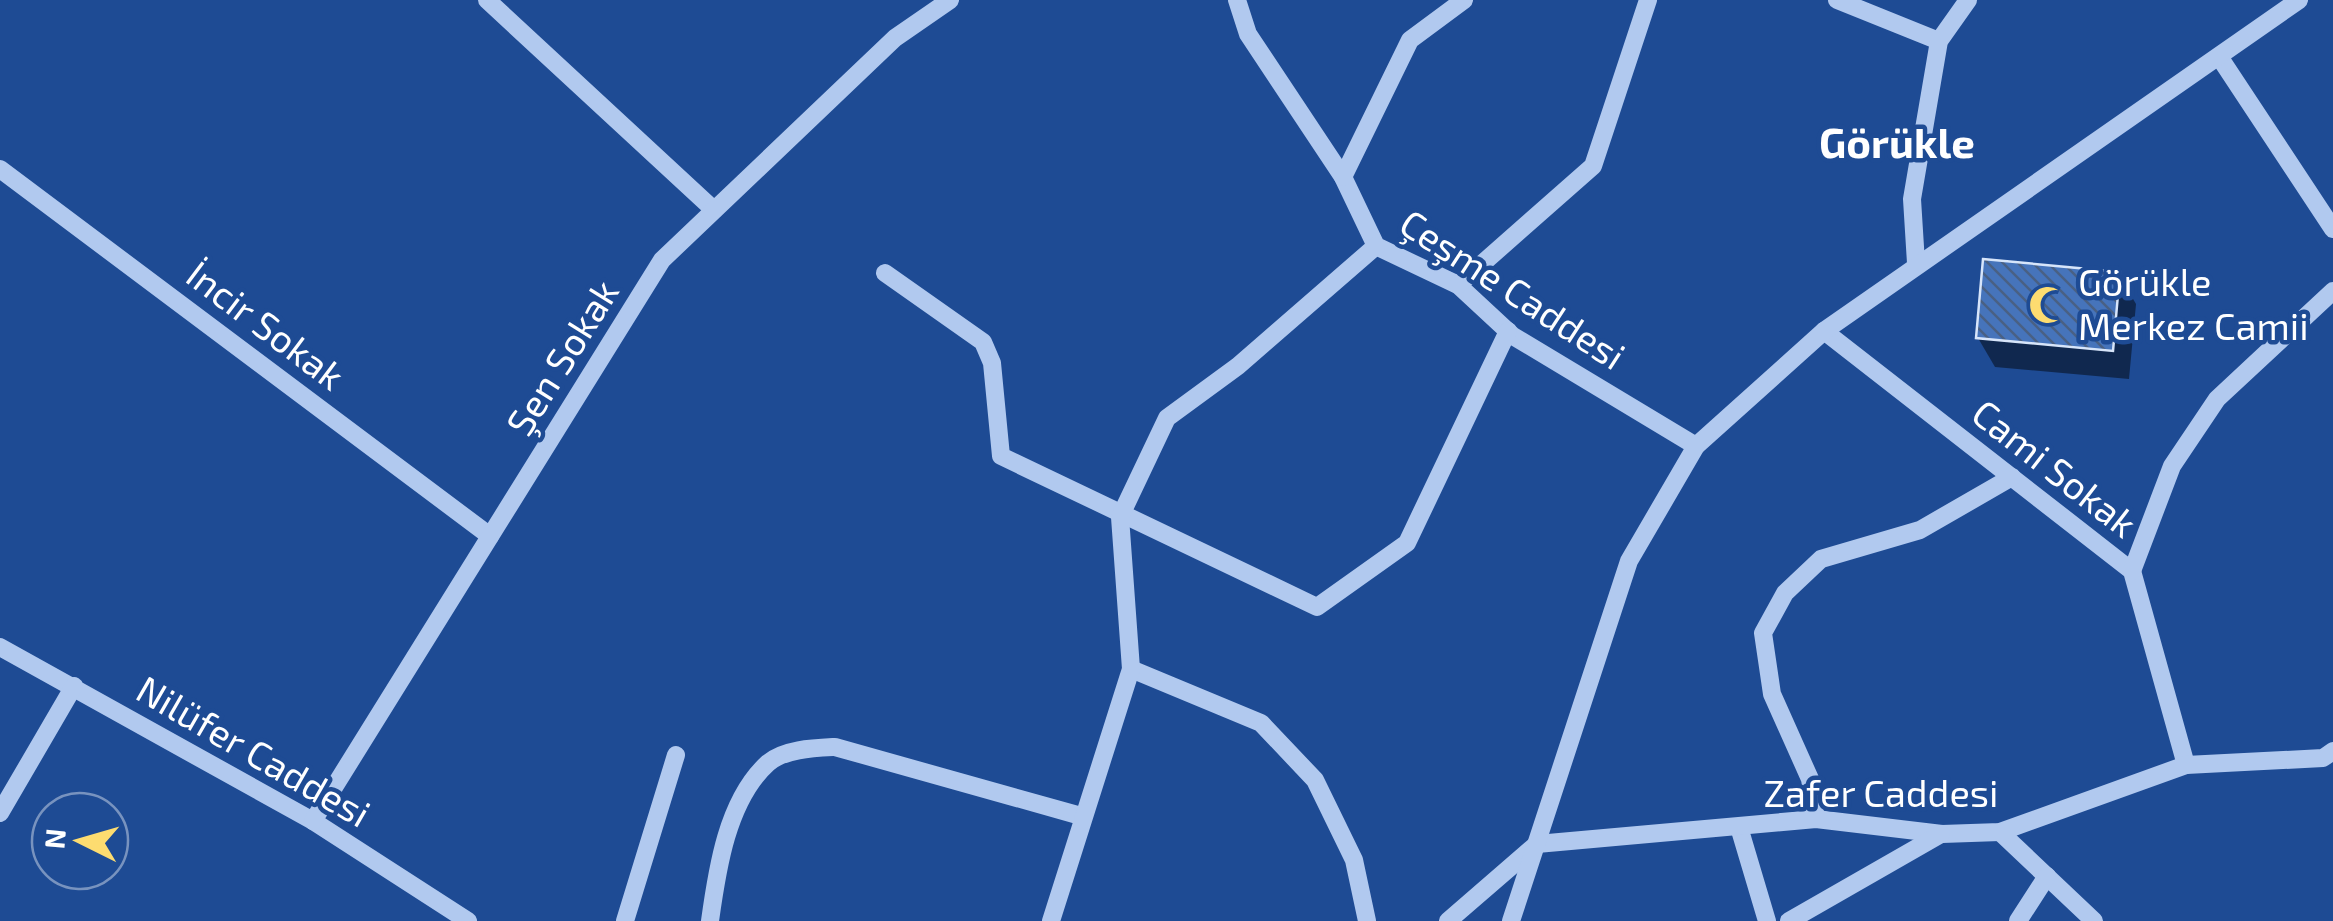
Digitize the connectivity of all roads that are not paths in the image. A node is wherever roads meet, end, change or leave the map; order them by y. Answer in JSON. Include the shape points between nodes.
{"nodes":[{"id":1,"x":488,"y":0,"type":"edge"},
{"id":2,"x":950,"y":0,"type":"edge"},
{"id":3,"x":1237,"y":0,"type":"edge"},
{"id":4,"x":1464,"y":0,"type":"edge"},
{"id":5,"x":1648,"y":0,"type":"edge"},
{"id":6,"x":1837,"y":0,"type":"edge"},
{"id":7,"x":1968,"y":0,"type":"edge"},
{"id":8,"x":2299,"y":0,"type":"edge"},
{"id":9,"x":1939,"y":41,"type":"junction"},
{"id":10,"x":2220,"y":58,"type":"junction"},
{"id":11,"x":0,"y":169,"type":"edge"},
{"id":12,"x":1342,"y":177,"type":"junction"},
{"id":13,"x":714,"y":210,"type":"junction"},
{"id":14,"x":2333,"y":228,"type":"edge"},
{"id":15,"x":1376,"y":246,"type":"junction"},
{"id":16,"x":1916,"y":263,"type":"junction"},
{"id":17,"x":885,"y":272,"type":"dead end"},
{"id":18,"x":1458,"y":285,"type":"junction"},
{"id":19,"x":2333,"y":290,"type":"edge"},
{"id":20,"x":1508,"y":331,"type":"junction"},
{"id":21,"x":1824,"y":331,"type":"junction"},
{"id":22,"x":1696,"y":446,"type":"junction"},
{"id":23,"x":2012,"y":477,"type":"junction"},
{"id":24,"x":1120,"y":517,"type":"junction"},
{"id":25,"x":490,"y":536,"type":"junction"},
{"id":26,"x":2132,"y":571,"type":"junction"},
{"id":27,"x":0,"y":647,"type":"edge"},
{"id":28,"x":1131,"y":668,"type":"junction"},
{"id":29,"x":74,"y":686,"type":"junction"},
{"id":30,"x":2333,"y":751,"type":"edge"},
{"id":31,"x":676,"y":755,"type":"dead end"},
{"id":32,"x":2186,"y":765,"type":"junction"},
{"id":33,"x":0,"y":814,"type":"edge"},
{"id":34,"x":1081,"y":816,"type":"junction"},
{"id":35,"x":1816,"y":819,"type":"junction"},
{"id":36,"x":312,"y":821,"type":"junction"},
{"id":37,"x":1739,"y":827,"type":"junction"},
{"id":38,"x":2000,"y":832,"type":"junction"},
{"id":39,"x":1942,"y":834,"type":"junction"},
{"id":40,"x":1537,"y":844,"type":"junction"},
{"id":41,"x":2047,"y":876,"type":"junction"},
{"id":42,"x":468,"y":921,"type":"edge"},
{"id":43,"x":626,"y":921,"type":"edge"},
{"id":44,"x":710,"y":921,"type":"edge"},
{"id":45,"x":1051,"y":921,"type":"edge"},
{"id":46,"x":1367,"y":921,"type":"edge"},
{"id":47,"x":1448,"y":921,"type":"edge"},
{"id":48,"x":1511,"y":921,"type":"edge"},
{"id":49,"x":1767,"y":921,"type":"edge"},
{"id":50,"x":1789,"y":921,"type":"edge"},
{"id":51,"x":2018,"y":921,"type":"edge"},
{"id":52,"x":2094,"y":921,"type":"edge"}],
"edges":[{"from":1,"to":13,"type":"street"},
{"from":2,"to":13,"type":"street","name":"Şen Sokak","via":[[895,38]]},
{"from":3,"to":12,"type":"street","name":"Çeşme Caddesi","via":[[1248,34]]},
{"from":4,"to":12,"type":"street","via":[[1410,40]]},
{"from":5,"to":18,"type":"street","via":[[1593,166]]},
{"from":6,"to":9,"type":"street"},
{"from":7,"to":9,"type":"street"},
{"from":8,"to":10,"type":"street"},
{"from":9,"to":16,"type":"street","via":[[1912,200]]},
{"from":10,"to":14,"type":"street"},
{"from":10,"to":16,"type":"street"},
{"from":11,"to":25,"type":"street","name":"İncir Sokak"},
{"from":12,"to":15,"type":"street","name":"Çeşme Caddesi"},
{"from":13,"to":25,"type":"street","name":"Şen Sokak","via":[[662,260]]},
{"from":15,"to":18,"type":"street","name":"Çeşme Caddesi"},
{"from":15,"to":24,"type":"street","via":[[1168,418]]},
{"from":16,"to":21,"type":"street"},
{"from":17,"to":24,"type":"street","via":[[983,342],[992,363],[1001,456]]},
{"from":18,"to":20,"type":"street","name":"Çeşme Caddesi"},
{"from":19,"to":26,"type":"street","via":[[2217,399],[2172,466]]},
{"from":20,"to":22,"type":"street","name":"Çeşme Caddesi"},
{"from":20,"to":24,"type":"street","via":[[1407,543],[1317,607]]},
{"from":21,"to":22,"type":"street"},
{"from":21,"to":23,"type":"street","name":"Cami Sokak"},
{"from":22,"to":40,"type":"street","via":[[1629,561]]},
{"from":23,"to":26,"type":"street","name":"Cami Sokak"},
{"from":23,"to":35,"type":"street","via":[[1920,530],[1821,559],[1786,593],[1763,633],[1772,694],[1810,779]]},
{"from":24,"to":28,"type":"street"},
{"from":25,"to":36,"type":"street","name":"Şen Sokak"},
{"from":26,"to":32,"type":"street","name":"Cami Sokak"},
{"from":27,"to":29,"type":"street","name":"Nilüfer Caddesi"},
{"from":28,"to":34,"type":"street"},
{"from":28,"to":46,"type":"street","via":[[1260,723],[1316,780],[1354,860]]},
{"from":29,"to":33,"type":"street"},
{"from":29,"to":36,"type":"street","name":"Nilüfer Caddesi"},
{"from":30,"to":32,"type":"street","name":"Zafer Caddesi","via":[[2324,758]]},
{"from":31,"to":43,"type":"street"},
{"from":32,"to":38,"type":"street","name":"Zafer Caddesi"},
{"from":34,"to":44,"type":"street","via":[[835,746],[806,748],[769,762],[743,800],[718,863]]},
{"from":34,"to":45,"type":"street"},
{"from":35,"to":37,"type":"street","name":"Zafer Caddesi"},
{"from":35,"to":39,"type":"street","name":"Zafer Caddesi"},
{"from":36,"to":42,"type":"street","name":"Nilüfer Caddesi"},
{"from":37,"to":40,"type":"street","name":"Zafer Caddesi"},
{"from":37,"to":49,"type":"street"},
{"from":38,"to":39,"type":"street","name":"Zafer Caddesi"},
{"from":38,"to":41,"type":"street"},
{"from":39,"to":50,"type":"street"},
{"from":40,"to":47,"type":"street"},
{"from":40,"to":48,"type":"street"},
{"from":41,"to":51,"type":"street"},
{"from":41,"to":52,"type":"street"}]}
